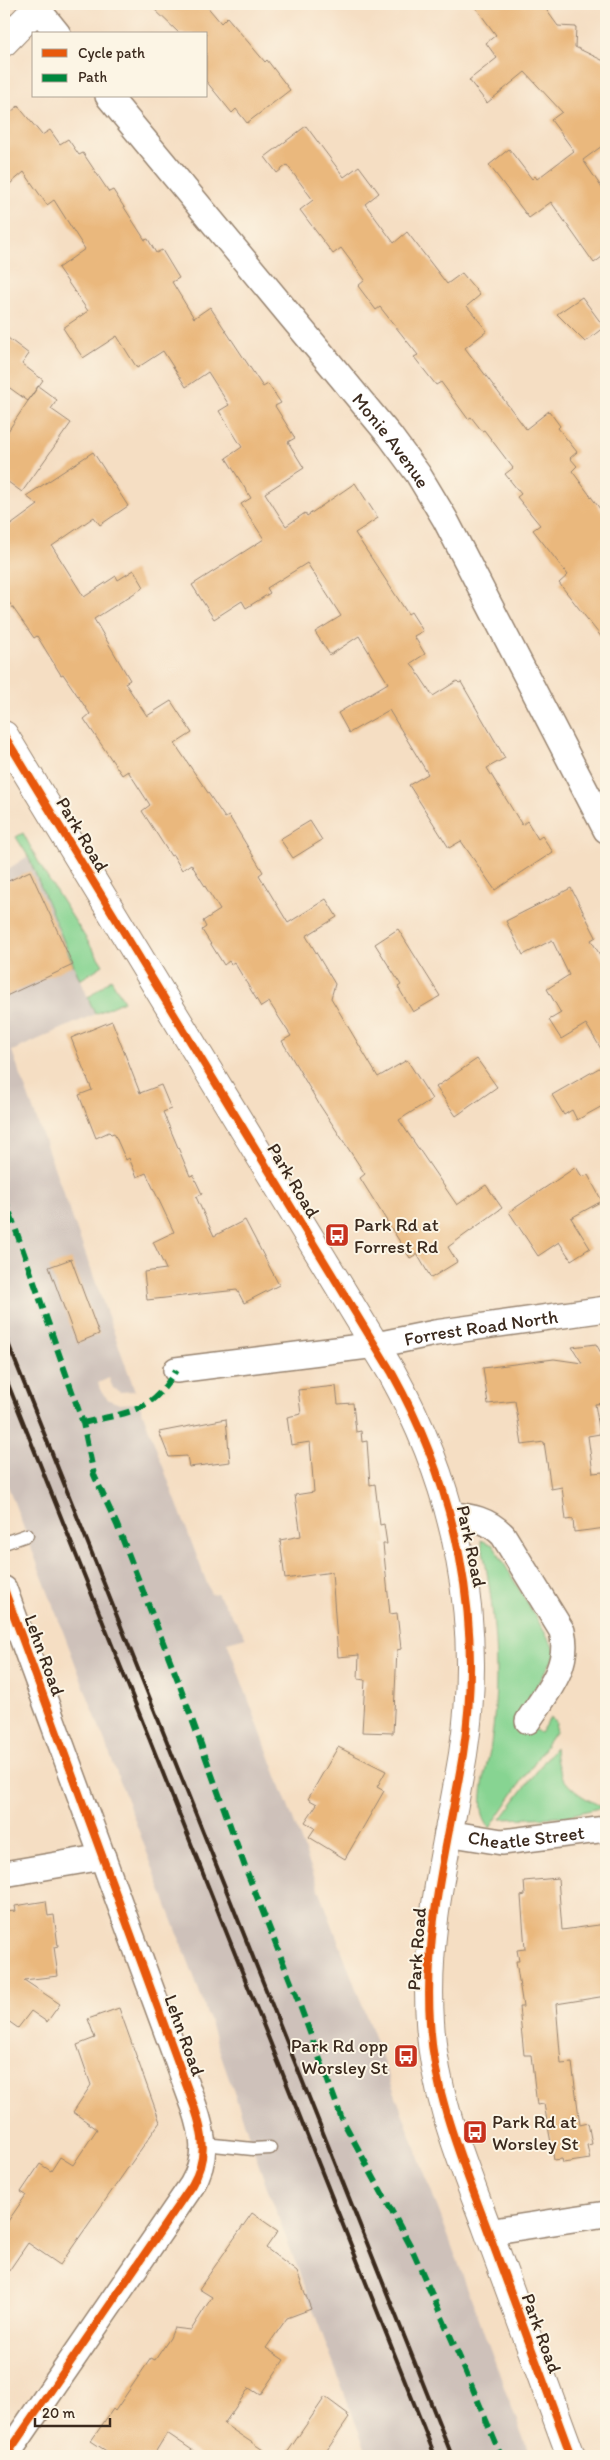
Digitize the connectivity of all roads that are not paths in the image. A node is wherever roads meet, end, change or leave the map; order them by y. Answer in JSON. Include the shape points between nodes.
{"nodes":[{"id":1,"x":39,"y":6,"type":"edge"},
{"id":2,"x":57,"y":32,"type":"edge"},
{"id":3,"x":4,"y":42,"type":"edge"},
{"id":4,"x":110,"y":98,"type":"edge"},
{"id":5,"x":4,"y":735,"type":"edge"},
{"id":6,"x":606,"y":830,"type":"edge"},
{"id":7,"x":606,"y":1309,"type":"edge"},
{"id":8,"x":376,"y":1345,"type":"junction"},
{"id":9,"x":176,"y":1370,"type":"dead end"},
{"id":10,"x":450,"y":1514,"type":"junction"},
{"id":11,"x":27,"y":1535,"type":"dead end"},
{"id":12,"x":4,"y":1543,"type":"edge"},
{"id":13,"x":4,"y":1589,"type":"edge"},
{"id":14,"x":528,"y":1721,"type":"dead end"},
{"id":15,"x":606,"y":1829,"type":"edge"},
{"id":16,"x":448,"y":1833,"type":"junction"},
{"id":17,"x":103,"y":1857,"type":"junction"},
{"id":18,"x":4,"y":1874,"type":"edge"},
{"id":19,"x":204,"y":2144,"type":"junction"},
{"id":20,"x":270,"y":2148,"type":"dead end"},
{"id":21,"x":606,"y":2214,"type":"edge"},
{"id":22,"x":488,"y":2232,"type":"junction"},
{"id":23,"x":6,"y":2456,"type":"edge"},
{"id":24,"x":571,"y":2456,"type":"edge"}],
"edges":[{"from":1,"to":2,"type":"street"},
{"from":1,"to":3,"type":"main road"},
{"from":4,"to":6,"type":"street","name":"Monie Avenue","via":[[367,407],[418,474],[446,520]]},
{"from":5,"to":8,"type":"main road","name":"Park Road"},
{"from":7,"to":8,"type":"street","name":"Forrest Road North","via":[[435,1333]]},
{"from":8,"to":9,"type":"street","name":"Forrest Road North"},
{"from":8,"to":10,"type":"main road","name":"Park Road","via":[[422,1430]]},
{"from":10,"to":14,"type":"street","name":"Park Road","via":[[476,1518],[495,1527],[562,1631],[566,1645],[564,1659],[553,1684]]},
{"from":10,"to":16,"type":"main road","name":"Park Road","via":[[467,1602],[470,1668],[467,1725]]},
{"from":11,"to":12,"type":"lane"},
{"from":13,"to":17,"type":"street","name":"Lehn Road"},
{"from":15,"to":16,"type":"street","name":"Cheatle Street","via":[[509,1842]]},
{"from":16,"to":22,"type":"main road","name":"Park Road","via":[[435,1898],[429,1960],[432,2056],[448,2120]]},
{"from":17,"to":18,"type":"street"},
{"from":17,"to":19,"type":"street","name":"Lehn Road","via":[[196,2111]]},
{"from":19,"to":20,"type":"lane"},
{"from":19,"to":23,"type":"street","name":"Lehn Road","via":[[199,2172],[192,2185]]},
{"from":21,"to":22,"type":"street"},
{"from":22,"to":24,"type":"main road","name":"Park Road"}]}
